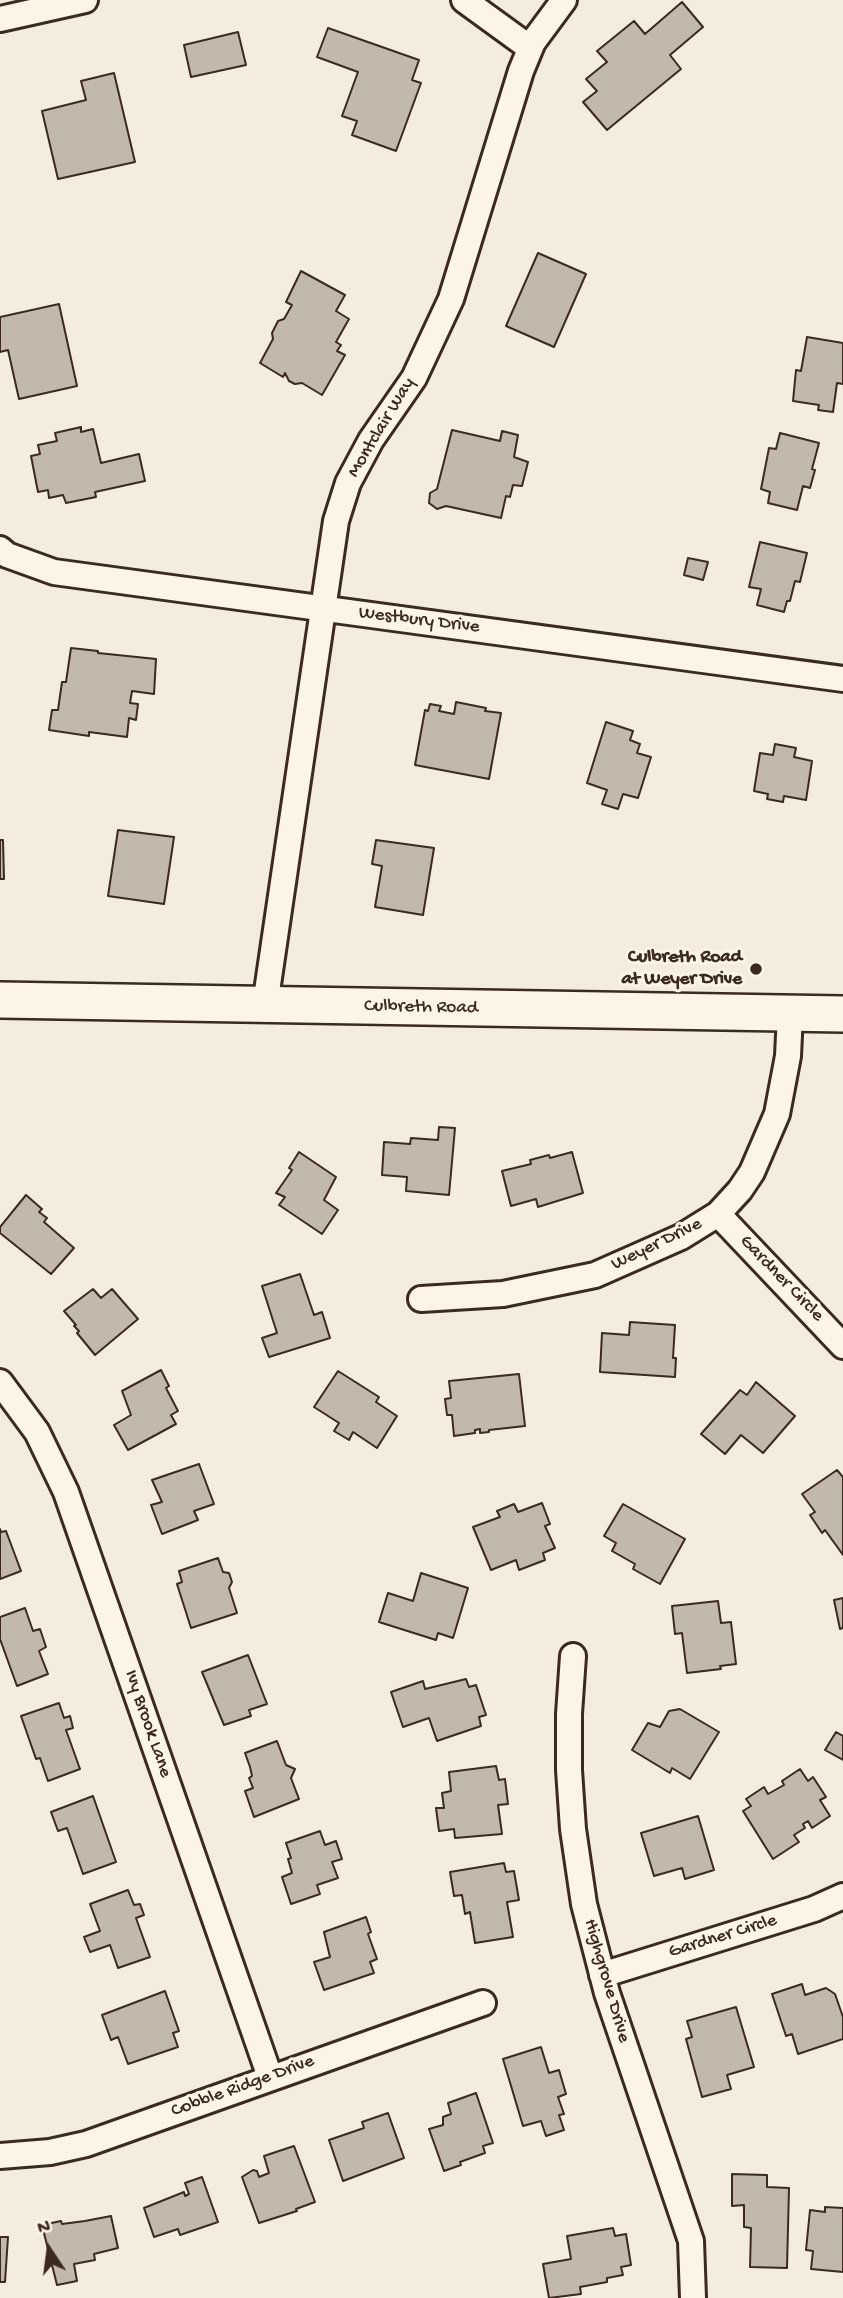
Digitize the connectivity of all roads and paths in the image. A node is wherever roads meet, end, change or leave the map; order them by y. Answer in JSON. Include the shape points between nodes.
{"nodes":[{"id":1,"x":85,"y":0,"type":"edge"},
{"id":2,"x":464,"y":0,"type":"edge"},
{"id":3,"x":564,"y":0,"type":"edge"},
{"id":4,"x":0,"y":19,"type":"edge"},
{"id":5,"x":530,"y":48,"type":"junction"},
{"id":6,"x":0,"y":550,"type":"edge"},
{"id":7,"x":322,"y":609,"type":"junction"},
{"id":8,"x":843,"y":679,"type":"edge"},
{"id":9,"x":0,"y":1000,"type":"edge"},
{"id":10,"x":265,"y":1006,"type":"junction"},
{"id":11,"x":790,"y":1014,"type":"junction"},
{"id":12,"x":843,"y":1014,"type":"edge"},
{"id":13,"x":718,"y":1214,"type":"junction"},
{"id":14,"x":421,"y":1299,"type":"dead end"},
{"id":15,"x":843,"y":1346,"type":"edge"},
{"id":16,"x":0,"y":1382,"type":"edge"},
{"id":17,"x":573,"y":1656,"type":"dead end"},
{"id":18,"x":843,"y":1896,"type":"edge"},
{"id":19,"x":602,"y":1975,"type":"junction"},
{"id":20,"x":483,"y":2003,"type":"dead end"},
{"id":21,"x":270,"y":2077,"type":"junction"},
{"id":22,"x":0,"y":2157,"type":"edge"},
{"id":23,"x":693,"y":2298,"type":"edge"}],
"edges":[{"from":1,"to":4,"type":"street"},
{"from":2,"to":5,"type":"street"},
{"from":3,"to":5,"type":"street","name":"Montclair Way"},
{"from":5,"to":7,"type":"street","name":"Montclair Way","via":[[451,299],[414,378],[371,440],[344,494],[335,521]]},
{"from":6,"to":7,"type":"street","name":"Westbury Drive","via":[[54,572]]},
{"from":7,"to":8,"type":"street","name":"Westbury Drive"},
{"from":7,"to":10,"type":"street","name":"Montclair Way"},
{"from":9,"to":10,"type":"street","name":"Culbreth Road"},
{"from":10,"to":11,"type":"street","name":"Culbreth Road"},
{"from":11,"to":12,"type":"street","name":"Culbreth Road"},
{"from":11,"to":13,"type":"street","name":"Weyer Drive","via":[[777,1114],[752,1172]]},
{"from":13,"to":14,"type":"street","name":"Weyer Drive","via":[[681,1237],[595,1275],[503,1294]]},
{"from":13,"to":15,"type":"street","name":"Gardner Circle"},
{"from":16,"to":21,"type":"street","name":"Ivy Brook Lane","via":[[37,1433],[65,1492]]},
{"from":17,"to":19,"type":"street","name":"Highgrove Drive","via":[[569,1770],[573,1829],[584,1904]]},
{"from":18,"to":19,"type":"street","name":"Gardner Circle"},
{"from":19,"to":23,"type":"street","name":"Highgrove Drive","via":[[691,2241]]},
{"from":20,"to":21,"type":"street","name":"Cobble Ridge Drive"},
{"from":21,"to":22,"type":"street","name":"Cobble Ridge Drive","via":[[86,2144]]}]}
